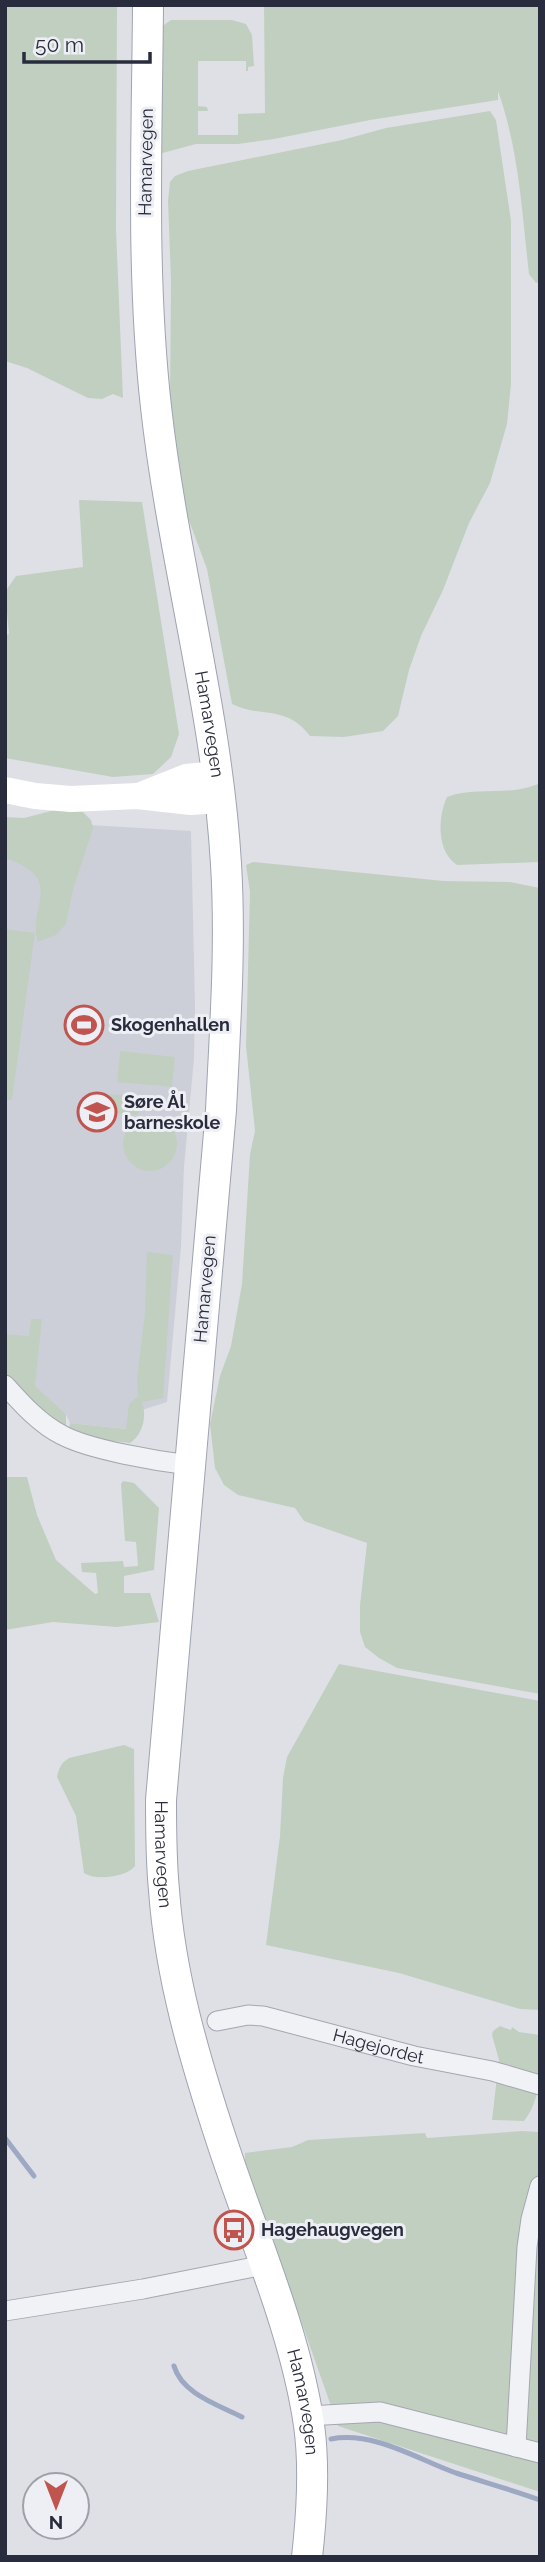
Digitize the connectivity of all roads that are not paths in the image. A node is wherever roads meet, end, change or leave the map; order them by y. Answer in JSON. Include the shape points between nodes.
{"nodes":[{"id":1,"x":148,"y":5,"type":"edge"},
{"id":2,"x":217,"y":787,"type":"junction"},
{"id":3,"x":5,"y":790,"type":"edge"},
{"id":4,"x":5,"y":1385,"type":"edge"},
{"id":5,"x":189,"y":1465,"type":"junction"},
{"id":6,"x":217,"y":2021,"type":"dead end"},
{"id":7,"x":540,"y":2085,"type":"edge"},
{"id":8,"x":540,"y":2186,"type":"edge"},
{"id":9,"x":264,"y":2265,"type":"junction"},
{"id":10,"x":5,"y":2311,"type":"edge"},
{"id":11,"x":307,"y":2416,"type":"junction"},
{"id":12,"x":516,"y":2447,"type":"junction"},
{"id":13,"x":540,"y":2453,"type":"edge"},
{"id":14,"x":307,"y":2557,"type":"edge"}],
"edges":[{"from":1,"to":2,"type":"main road","name":"Hamarvegen","via":[[145,264],[156,407]]},
{"from":2,"to":3,"type":"main road","via":[[191,802],[137,796],[71,799]]},
{"from":2,"to":5,"type":"main road","name":"Hamarvegen","via":[[226,864],[227,997]]},
{"from":4,"to":5,"type":"street","via":[[63,1436]]},
{"from":5,"to":9,"type":"main road","name":"Hamarvegen","via":[[161,1800],[164,1892],[191,2039]]},
{"from":6,"to":7,"type":"street","name":"Hagejordet","via":[[263,2016]]},
{"from":8,"to":12,"type":"street","via":[[527,2248]]},
{"from":9,"to":10,"type":"street"},
{"from":9,"to":11,"type":"main road","name":"Hamarvegen"},
{"from":11,"to":12,"type":"street","via":[[380,2412]]},
{"from":11,"to":14,"type":"main road","name":"Hamarvegen","via":[[312,2483]]},
{"from":12,"to":13,"type":"street"}]}
